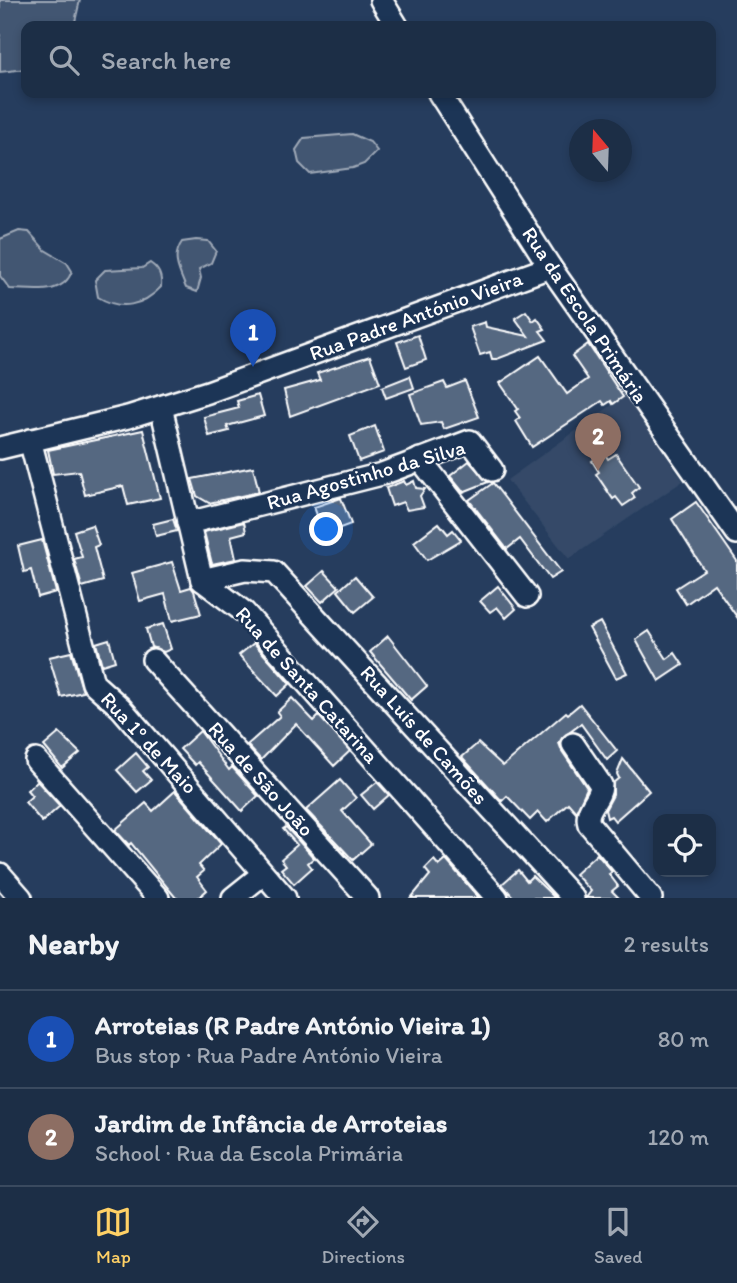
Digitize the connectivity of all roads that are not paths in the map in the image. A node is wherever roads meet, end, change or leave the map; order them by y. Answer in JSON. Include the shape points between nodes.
{"nodes":[{"id":1,"x":381,"y":0,"type":"edge"},
{"id":2,"x":394,"y":21,"type":"edge"},
{"id":3,"x":442,"y":98,"type":"edge"},
{"id":4,"x":550,"y":267,"type":"junction"},
{"id":5,"x":161,"y":407,"type":"junction"},
{"id":6,"x":30,"y":440,"type":"junction"},
{"id":7,"x":0,"y":448,"type":"edge"},
{"id":8,"x":420,"y":459,"type":"junction"},
{"id":9,"x":492,"y":470,"type":"dead end"},
{"id":10,"x":188,"y":523,"type":"junction"},
{"id":11,"x":737,"y":533,"type":"edge"},
{"id":12,"x":202,"y":579,"type":"junction"},
{"id":13,"x":527,"y":596,"type":"dead end"},
{"id":14,"x":153,"y":660,"type":"dead end"},
{"id":15,"x":573,"y":744,"type":"dead end"},
{"id":16,"x":36,"y":760,"type":"dead end"},
{"id":17,"x":0,"y":874,"type":"edge"},
{"id":18,"x":263,"y":874,"type":"junction"},
{"id":19,"x":21,"y":898,"type":"edge"},
{"id":20,"x":158,"y":898,"type":"edge"},
{"id":21,"x":233,"y":898,"type":"edge"},
{"id":22,"x":285,"y":898,"type":"edge"},
{"id":23,"x":368,"y":898,"type":"edge"},
{"id":24,"x":497,"y":898,"type":"edge"},
{"id":25,"x":573,"y":898,"type":"edge"},
{"id":26,"x":651,"y":898,"type":"edge"}],
"edges":[{"from":1,"to":2,"type":"street"},
{"from":3,"to":4,"type":"street","name":"Rua da Escola Primária"},
{"from":4,"to":5,"type":"street","name":"Rua Padre António Vieira"},
{"from":4,"to":11,"type":"street","name":"Rua da Escola Primária"},
{"from":5,"to":6,"type":"street","name":"Rua Padre António Vieira"},
{"from":5,"to":10,"type":"street"},
{"from":6,"to":7,"type":"street","name":"Rua Padre António Vieira"},
{"from":6,"to":18,"type":"street","name":"Rua 1º de Maio","via":[[93,683],[121,708]]},
{"from":8,"to":9,"type":"street","name":"Rua Agostinho da Silva","via":[[470,441]]},
{"from":8,"to":10,"type":"street","name":"Rua Agostinho da Silva","via":[[382,474]]},
{"from":8,"to":13,"type":"street"},
{"from":10,"to":12,"type":"street"},
{"from":12,"to":24,"type":"street","name":"Rua de Santa Catarina","via":[[244,611]]},
{"from":12,"to":25,"type":"street","name":"Rua Luís de Camões","via":[[246,570],[274,572]]},
{"from":14,"to":23,"type":"street","name":"Rua de São João"},
{"from":15,"to":26,"type":"street","via":[[601,785],[588,813],[589,824]]},
{"from":16,"to":20,"type":"street"},
{"from":17,"to":19,"type":"street"},
{"from":18,"to":21,"type":"street"},
{"from":18,"to":22,"type":"street","name":"Rua 1º de Maio"}]}
